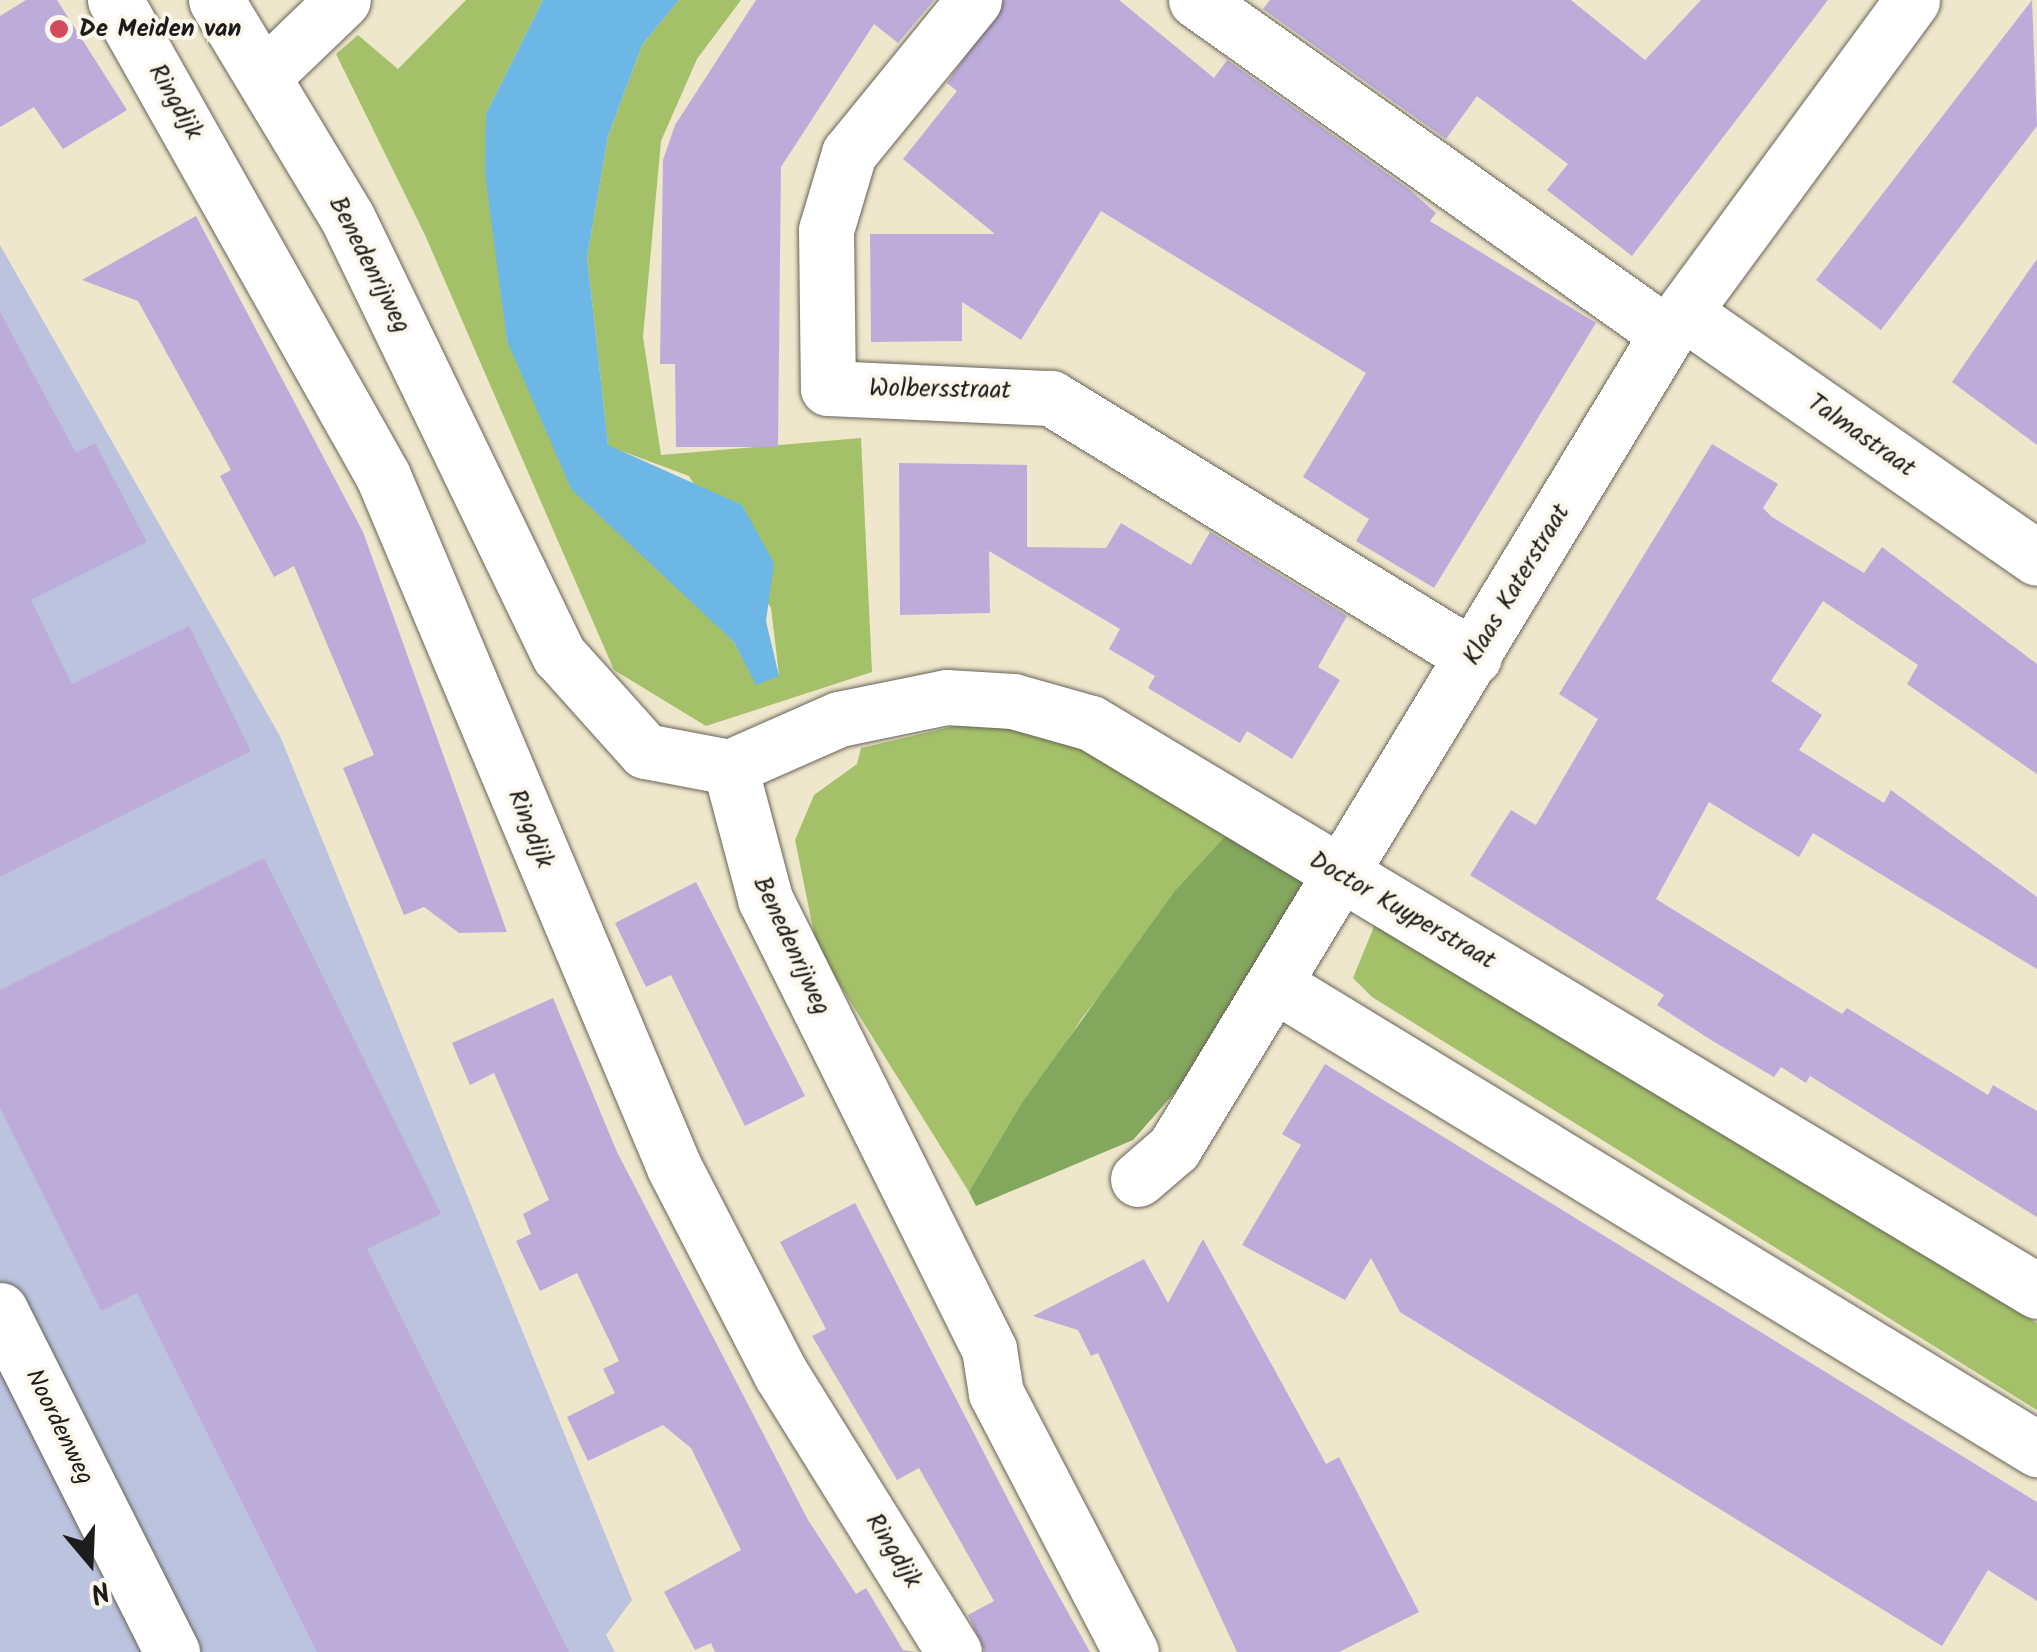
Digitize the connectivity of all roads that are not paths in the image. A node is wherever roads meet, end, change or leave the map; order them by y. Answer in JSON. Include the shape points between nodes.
{"nodes":[{"id":1,"x":115,"y":0,"type":"edge"},
{"id":2,"x":216,"y":0,"type":"edge"},
{"id":3,"x":343,"y":0,"type":"edge"},
{"id":4,"x":974,"y":0,"type":"edge"},
{"id":5,"x":1196,"y":0,"type":"edge"},
{"id":6,"x":1912,"y":0,"type":"edge"},
{"id":7,"x":264,"y":75,"type":"junction"},
{"id":8,"x":1676,"y":324,"type":"junction"},
{"id":9,"x":2037,"y":558,"type":"edge"},
{"id":10,"x":1474,"y":658,"type":"junction"},
{"id":11,"x":730,"y":768,"type":"junction"},
{"id":12,"x":1340,"y":875,"type":"junction"},
{"id":13,"x":1274,"y":984,"type":"junction"},
{"id":14,"x":1138,"y":1179,"type":"dead end"},
{"id":15,"x":2037,"y":1291,"type":"edge"},
{"id":16,"x":0,"y":1310,"type":"edge"},
{"id":17,"x":2037,"y":1450,"type":"edge"},
{"id":18,"x":172,"y":1652,"type":"edge"},
{"id":19,"x":954,"y":1652,"type":"edge"},
{"id":20,"x":1131,"y":1652,"type":"edge"}],
"edges":[{"from":1,"to":19,"type":"street","name":"Ringdijk","via":[[383,476],[674,1167],[781,1374]]},
{"from":2,"to":7,"type":"street","name":"Benedenrijweg"},
{"from":3,"to":7,"type":"street"},
{"from":4,"to":10,"type":"street","name":"Wolbersstraat","via":[[850,153],[826,230],[828,388],[1051,398]]},
{"from":5,"to":8,"type":"street","via":[[1446,178]]},
{"from":6,"to":8,"type":"street","name":"Klaas Katerstraat"},
{"from":7,"to":11,"type":"street","name":"Benedenrijweg","via":[[347,217],[559,655],[645,751]]},
{"from":8,"to":9,"type":"street","name":"Talmastraat"},
{"from":8,"to":10,"type":"street","name":"Klaas Katerstraat"},
{"from":10,"to":12,"type":"street","name":"Klaas Katerstraat"},
{"from":11,"to":12,"type":"street","name":"Doctor Kuyperstraat","via":[[839,719],[946,697],[1013,702],[1091,723]]},
{"from":11,"to":20,"type":"street","name":"Benedenrijweg","via":[[765,899],[989,1349],[996,1393]]},
{"from":12,"to":13,"type":"street","name":"Klaas Katerstraat"},
{"from":12,"to":15,"type":"street","name":"Doctor Kuyperstraat"},
{"from":13,"to":14,"type":"street","name":"Klaas Katerstraat","via":[[1174,1148]]},
{"from":13,"to":17,"type":"street"},
{"from":16,"to":18,"type":"street","name":"Noordenweg"}]}
